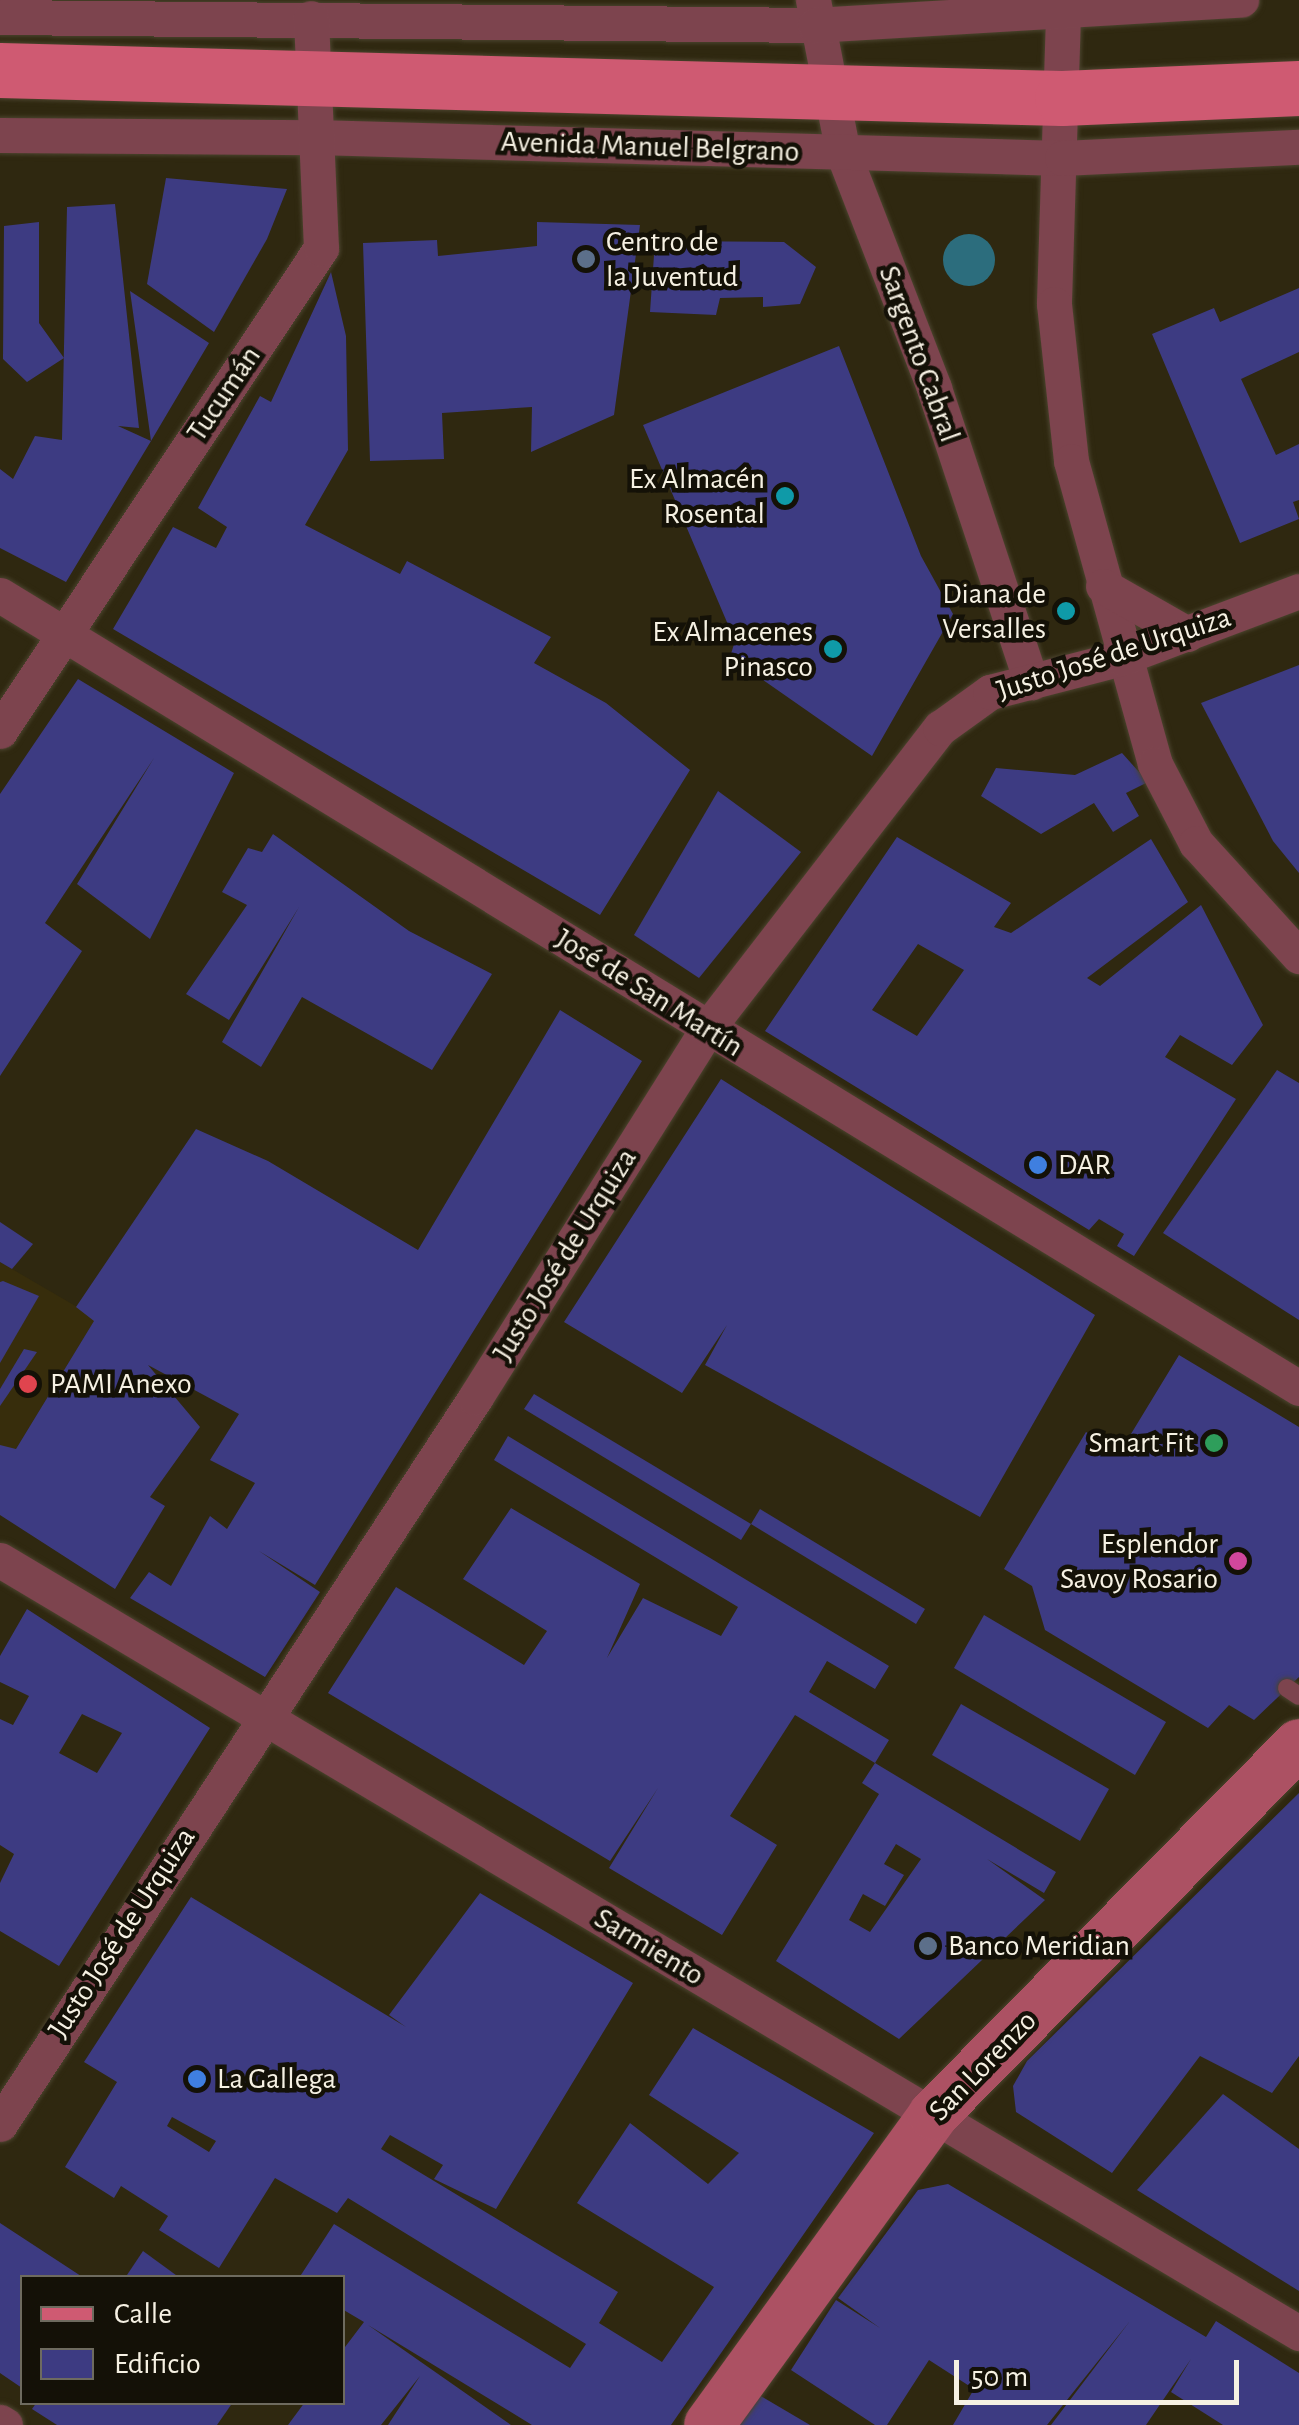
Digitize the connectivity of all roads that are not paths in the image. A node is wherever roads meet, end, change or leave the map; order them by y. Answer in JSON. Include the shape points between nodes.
{"nodes":[{"id":1,"x":1241,"y":0,"type":"edge"},
{"id":2,"x":814,"y":12,"type":"edge"},
{"id":3,"x":1063,"y":15,"type":"junction"},
{"id":4,"x":0,"y":17,"type":"edge"},
{"id":5,"x":311,"y":18,"type":"junction"},
{"id":6,"x":0,"y":70,"type":"edge"},
{"id":7,"x":314,"y":77,"type":"junction"},
{"id":8,"x":1299,"y":88,"type":"edge"},
{"id":9,"x":826,"y":89,"type":"junction"},
{"id":10,"x":1062,"y":98,"type":"junction"},
{"id":11,"x":0,"y":135,"type":"edge"},
{"id":12,"x":316,"y":136,"type":"junction"},
{"id":13,"x":1299,"y":147,"type":"edge"},
{"id":14,"x":843,"y":153,"type":"junction"},
{"id":15,"x":1062,"y":158,"type":"junction"},
{"id":16,"x":1103,"y":586,"type":"junction"},
{"id":17,"x":1299,"y":591,"type":"edge"},
{"id":18,"x":0,"y":595,"type":"edge"},
{"id":19,"x":66,"y":632,"type":"junction"},
{"id":20,"x":1187,"y":634,"type":"junction"},
{"id":21,"x":1120,"y":658,"type":"junction"},
{"id":22,"x":1076,"y":672,"type":"junction"},
{"id":23,"x":1031,"y":682,"type":"junction"},
{"id":24,"x":1135,"y":704,"type":"junction"},
{"id":25,"x":0,"y":731,"type":"edge"},
{"id":26,"x":1299,"y":956,"type":"edge"},
{"id":27,"x":707,"y":1029,"type":"junction"},
{"id":28,"x":1299,"y":1388,"type":"edge"},
{"id":29,"x":0,"y":1560,"type":"edge"},
{"id":30,"x":262,"y":1716,"type":"junction"},
{"id":31,"x":1299,"y":1744,"type":"edge"},
{"id":32,"x":933,"y":2115,"type":"junction"},
{"id":33,"x":0,"y":2124,"type":"edge"},
{"id":34,"x":1299,"y":2333,"type":"edge"},
{"id":35,"x":709,"y":2425,"type":"edge"}],
"edges":[{"from":1,"to":3,"type":"street"},
{"from":2,"to":3,"type":"street"},
{"from":2,"to":5,"type":"street"},
{"from":2,"to":9,"type":"street","name":"Sargento Cabral"},
{"from":3,"to":10,"type":"street"},
{"from":4,"to":5,"type":"street"},
{"from":5,"to":7,"type":"street","name":"Tucumán"},
{"from":6,"to":7,"type":"main road","name":"Avenida Manuel Belgrano"},
{"from":7,"to":9,"type":"main road","name":"Avenida Manuel Belgrano"},
{"from":7,"to":12,"type":"street","name":"Tucumán"},
{"from":8,"to":10,"type":"main road","name":"Avenida Manuel Belgrano"},
{"from":9,"to":10,"type":"main road","name":"Avenida Manuel Belgrano"},
{"from":9,"to":14,"type":"street","name":"Sargento Cabral"},
{"from":10,"to":15,"type":"street"},
{"from":11,"to":12,"type":"street","name":"Avenida Manuel Belgrano"},
{"from":12,"to":14,"type":"street","name":"Avenida Manuel Belgrano"},
{"from":12,"to":19,"type":"street","name":"Tucumán","via":[[321,248]]},
{"from":13,"to":15,"type":"street","name":"Avenida Manuel Belgrano"},
{"from":14,"to":15,"type":"street","name":"Avenida Manuel Belgrano"},
{"from":14,"to":23,"type":"street","name":"Sargento Cabral","via":[[934,388]]},
{"from":15,"to":16,"type":"street","via":[[1055,350],[1071,462]]},
{"from":16,"to":20,"type":"street"},
{"from":16,"to":21,"type":"street"},
{"from":17,"to":20,"type":"street","name":"Justo José de Urquiza"},
{"from":18,"to":19,"type":"street","name":"José de San Martín"},
{"from":19,"to":25,"type":"street","name":"Tucumán"},
{"from":19,"to":27,"type":"street","name":"José de San Martín"},
{"from":20,"to":21,"type":"street","name":"Justo José de Urquiza"},
{"from":21,"to":22,"type":"street","name":"Justo José de Urquiza"},
{"from":21,"to":24,"type":"street"},
{"from":22,"to":23,"type":"street","name":"Justo José de Urquiza"},
{"from":22,"to":24,"type":"street"},
{"from":23,"to":27,"type":"street","name":"Justo José de Urquiza","via":[[990,692],[940,728]]},
{"from":24,"to":26,"type":"street","via":[[1155,764],[1196,843]]},
{"from":27,"to":28,"type":"street","name":"José de San Martín"},
{"from":27,"to":30,"type":"street","name":"Justo José de Urquiza","via":[[476,1398]]},
{"from":29,"to":30,"type":"street","name":"Sarmiento"},
{"from":30,"to":32,"type":"street","name":"Sarmiento"},
{"from":30,"to":33,"type":"street","name":"Justo José de Urquiza"},
{"from":31,"to":32,"type":"main road","name":"San Lorenzo"},
{"from":32,"to":34,"type":"street","name":"Sarmiento"},
{"from":32,"to":35,"type":"main road","name":"San Lorenzo"}]}
